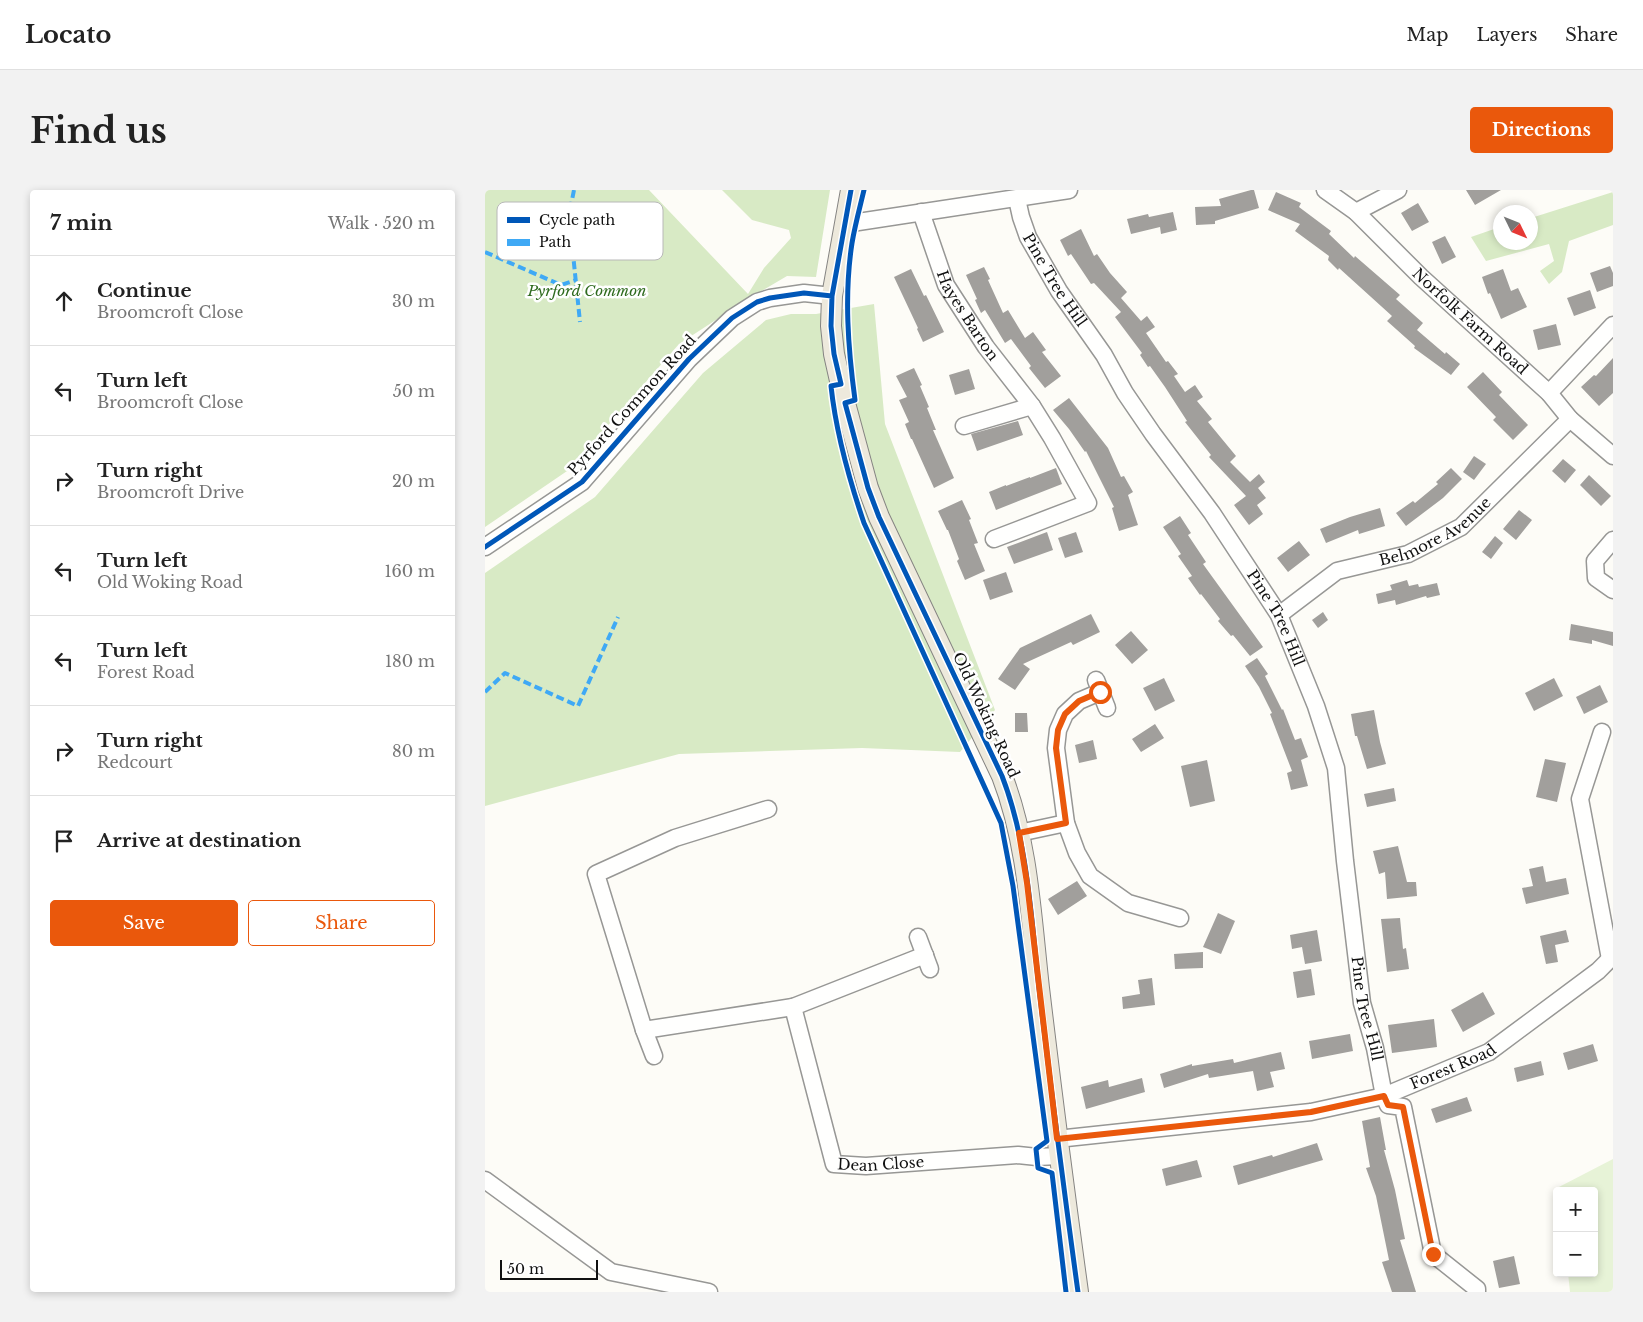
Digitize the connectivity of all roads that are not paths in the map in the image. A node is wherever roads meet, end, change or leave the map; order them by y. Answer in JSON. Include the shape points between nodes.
{"nodes":[{"id":1,"x":851,"y":190,"type":"edge"},
{"id":2,"x":1069,"y":190,"type":"edge"},
{"id":3,"x":1325,"y":190,"type":"edge"},
{"id":4,"x":1398,"y":190,"type":"edge"},
{"id":5,"x":1017,"y":199,"type":"junction"},
{"id":6,"x":921,"y":212,"type":"junction"},
{"id":7,"x":1356,"y":212,"type":"junction"},
{"id":8,"x":845,"y":224,"type":"junction"},
{"id":9,"x":832,"y":296,"type":"junction"},
{"id":10,"x":1613,"y":324,"type":"edge"},
{"id":11,"x":1549,"y":393,"type":"junction"},
{"id":12,"x":1032,"y":406,"type":"junction"},
{"id":13,"x":1570,"y":419,"type":"junction"},
{"id":14,"x":964,"y":426,"type":"dead end"},
{"id":15,"x":1613,"y":456,"type":"edge"},
{"id":16,"x":995,"y":539,"type":"dead end"},
{"id":17,"x":1613,"y":540,"type":"edge"},
{"id":18,"x":485,"y":547,"type":"edge"},
{"id":19,"x":1613,"y":590,"type":"edge"},
{"id":20,"x":1279,"y":615,"type":"junction"},
{"id":21,"x":1107,"y":708,"type":"dead end"},
{"id":22,"x":1602,"y":732,"type":"dead end"},
{"id":23,"x":768,"y":809,"type":"dead end"},
{"id":24,"x":1066,"y":823,"type":"junction"},
{"id":25,"x":1019,"y":833,"type":"junction"},
{"id":26,"x":1180,"y":918,"type":"dead end"},
{"id":27,"x":918,"y":936,"type":"dead end"},
{"id":28,"x":1612,"y":957,"type":"edge"},
{"id":29,"x":793,"y":1007,"type":"junction"},
{"id":30,"x":644,"y":1030,"type":"junction"},
{"id":31,"x":654,"y":1056,"type":"dead end"},
{"id":32,"x":1384,"y":1096,"type":"junction"},
{"id":33,"x":1058,"y":1148,"type":"junction"},
{"id":34,"x":485,"y":1180,"type":"edge"},
{"id":35,"x":709,"y":1292,"type":"edge"},
{"id":36,"x":1077,"y":1292,"type":"edge"},
{"id":37,"x":1477,"y":1292,"type":"edge"}],
"edges":[{"from":1,"to":8,"type":"main road","name":"Old Woking Road"},
{"from":2,"to":5,"type":"street"},
{"from":3,"to":7,"type":"street","name":"Norfolk Farm Road"},
{"from":4,"to":7,"type":"street"},
{"from":5,"to":6,"type":"street"},
{"from":5,"to":20,"type":"street","name":"Pine Tree Hill","via":[[1028,237],[1059,291],[1104,355],[1125,393],[1212,514]]},
{"from":6,"to":8,"type":"street"},
{"from":6,"to":12,"type":"street","name":"Hayes Barton","via":[[946,285],[986,347]]},
{"from":7,"to":11,"type":"street","name":"Norfolk Farm Road","via":[[1421,277]]},
{"from":8,"to":9,"type":"main road","name":"Old Woking Road"},
{"from":9,"to":18,"type":"street","name":"Pyrford Common Road","via":[[804,293],[770,298],[757,302],[732,318],[689,359],[582,482]]},
{"from":9,"to":25,"type":"main road","name":"Old Woking Road","via":[[831,326],[835,354],[868,488],[1002,776]]},
{"from":10,"to":11,"type":"street"},
{"from":11,"to":13,"type":"street","name":"Norfolk Farm Road"},
{"from":12,"to":14,"type":"street"},
{"from":12,"to":16,"type":"street","name":"Hayes Barton","via":[[1088,503]]},
{"from":13,"to":15,"type":"street","name":"Norfolk Farm Road"},
{"from":13,"to":20,"type":"street","name":"Belmore Avenue","via":[[1461,527],[1408,554],[1337,571]]},
{"from":17,"to":19,"type":"street","via":[[1595,562],[1596,578]]},
{"from":20,"to":32,"type":"street","name":"Pine Tree Hill","via":[[1316,706],[1336,768],[1361,994]]},
{"from":21,"to":24,"type":"street","via":[[1098,686],[1065,714],[1058,730],[1056,748]]},
{"from":22,"to":28,"type":"street","via":[[1580,799]]},
{"from":23,"to":30,"type":"street","via":[[675,838],[596,874]]},
{"from":24,"to":25,"type":"street"},
{"from":24,"to":26,"type":"street","via":[[1090,876],[1128,903]]},
{"from":25,"to":33,"type":"main road","name":"Old Woking Road"},
{"from":27,"to":29,"type":"street","via":[[927,962]]},
{"from":28,"to":32,"type":"street","name":"Forest Road","via":[[1598,971],[1489,1052]]},
{"from":29,"to":30,"type":"street"},
{"from":29,"to":33,"type":"street","name":"Dean Close","via":[[834,1164],[866,1166],[1018,1155],[1037,1157]]},
{"from":30,"to":31,"type":"street"},
{"from":32,"to":33,"type":"street","name":"Forest Road","via":[[1311,1112]]},
{"from":32,"to":37,"type":"street","via":[[1388,1105],[1403,1107],[1433,1254]]},
{"from":33,"to":36,"type":"main road","name":"Old Woking Road"},
{"from":34,"to":35,"type":"street","via":[[611,1272]]}]}
